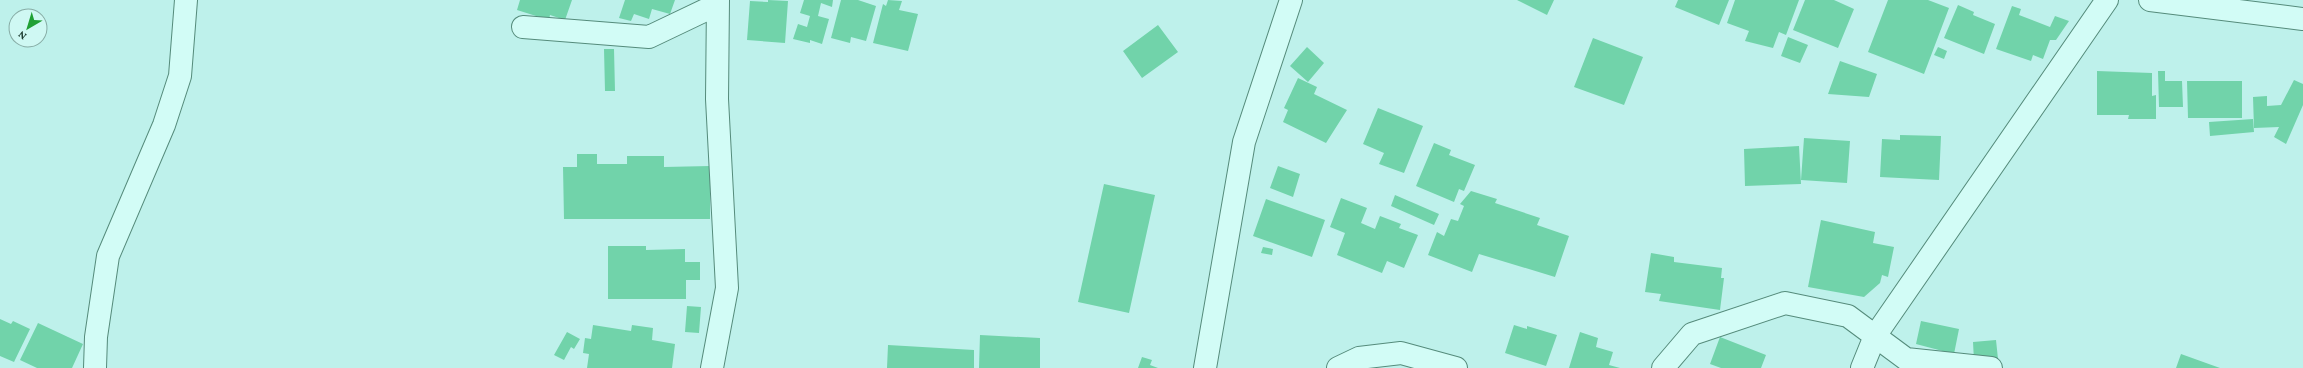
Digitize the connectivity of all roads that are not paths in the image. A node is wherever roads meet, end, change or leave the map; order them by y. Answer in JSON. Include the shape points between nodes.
{"nodes":[{"id":1,"x":186,"y":0,"type":"edge"},
{"id":2,"x":1291,"y":0,"type":"edge"},
{"id":3,"x":2107,"y":0,"type":"edge"},
{"id":4,"x":2150,"y":0,"type":"edge"},
{"id":5,"x":717,"y":3,"type":"edge"},
{"id":6,"x":2303,"y":20,"type":"edge"},
{"id":7,"x":523,"y":27,"type":"dead end"},
{"id":8,"x":1875,"y":336,"type":"junction"},
{"id":9,"x":95,"y":368,"type":"edge"},
{"id":10,"x":712,"y":368,"type":"edge"},
{"id":11,"x":1205,"y":368,"type":"edge"},
{"id":12,"x":1338,"y":368,"type":"edge"},
{"id":13,"x":1456,"y":368,"type":"edge"},
{"id":14,"x":1663,"y":368,"type":"edge"},
{"id":15,"x":1862,"y":368,"type":"edge"},
{"id":16,"x":1991,"y":368,"type":"edge"}],
"edges":[{"from":1,"to":9,"type":"street","via":[[180,76],[164,125],[108,256],[96,337]]},
{"from":2,"to":11,"type":"street","via":[[1244,142]]},
{"from":3,"to":8,"type":"street"},
{"from":4,"to":6,"type":"street"},
{"from":5,"to":7,"type":"street","via":[[649,37]]},
{"from":5,"to":10,"type":"street","via":[[717,98],[727,288]]},
{"from":8,"to":14,"type":"street","via":[[1848,316],[1785,303],[1692,334]]},
{"from":8,"to":15,"type":"street"},
{"from":8,"to":16,"type":"street","via":[[1906,359]]},
{"from":12,"to":13,"type":"street","via":[[1359,358],[1400,353]]}]}
